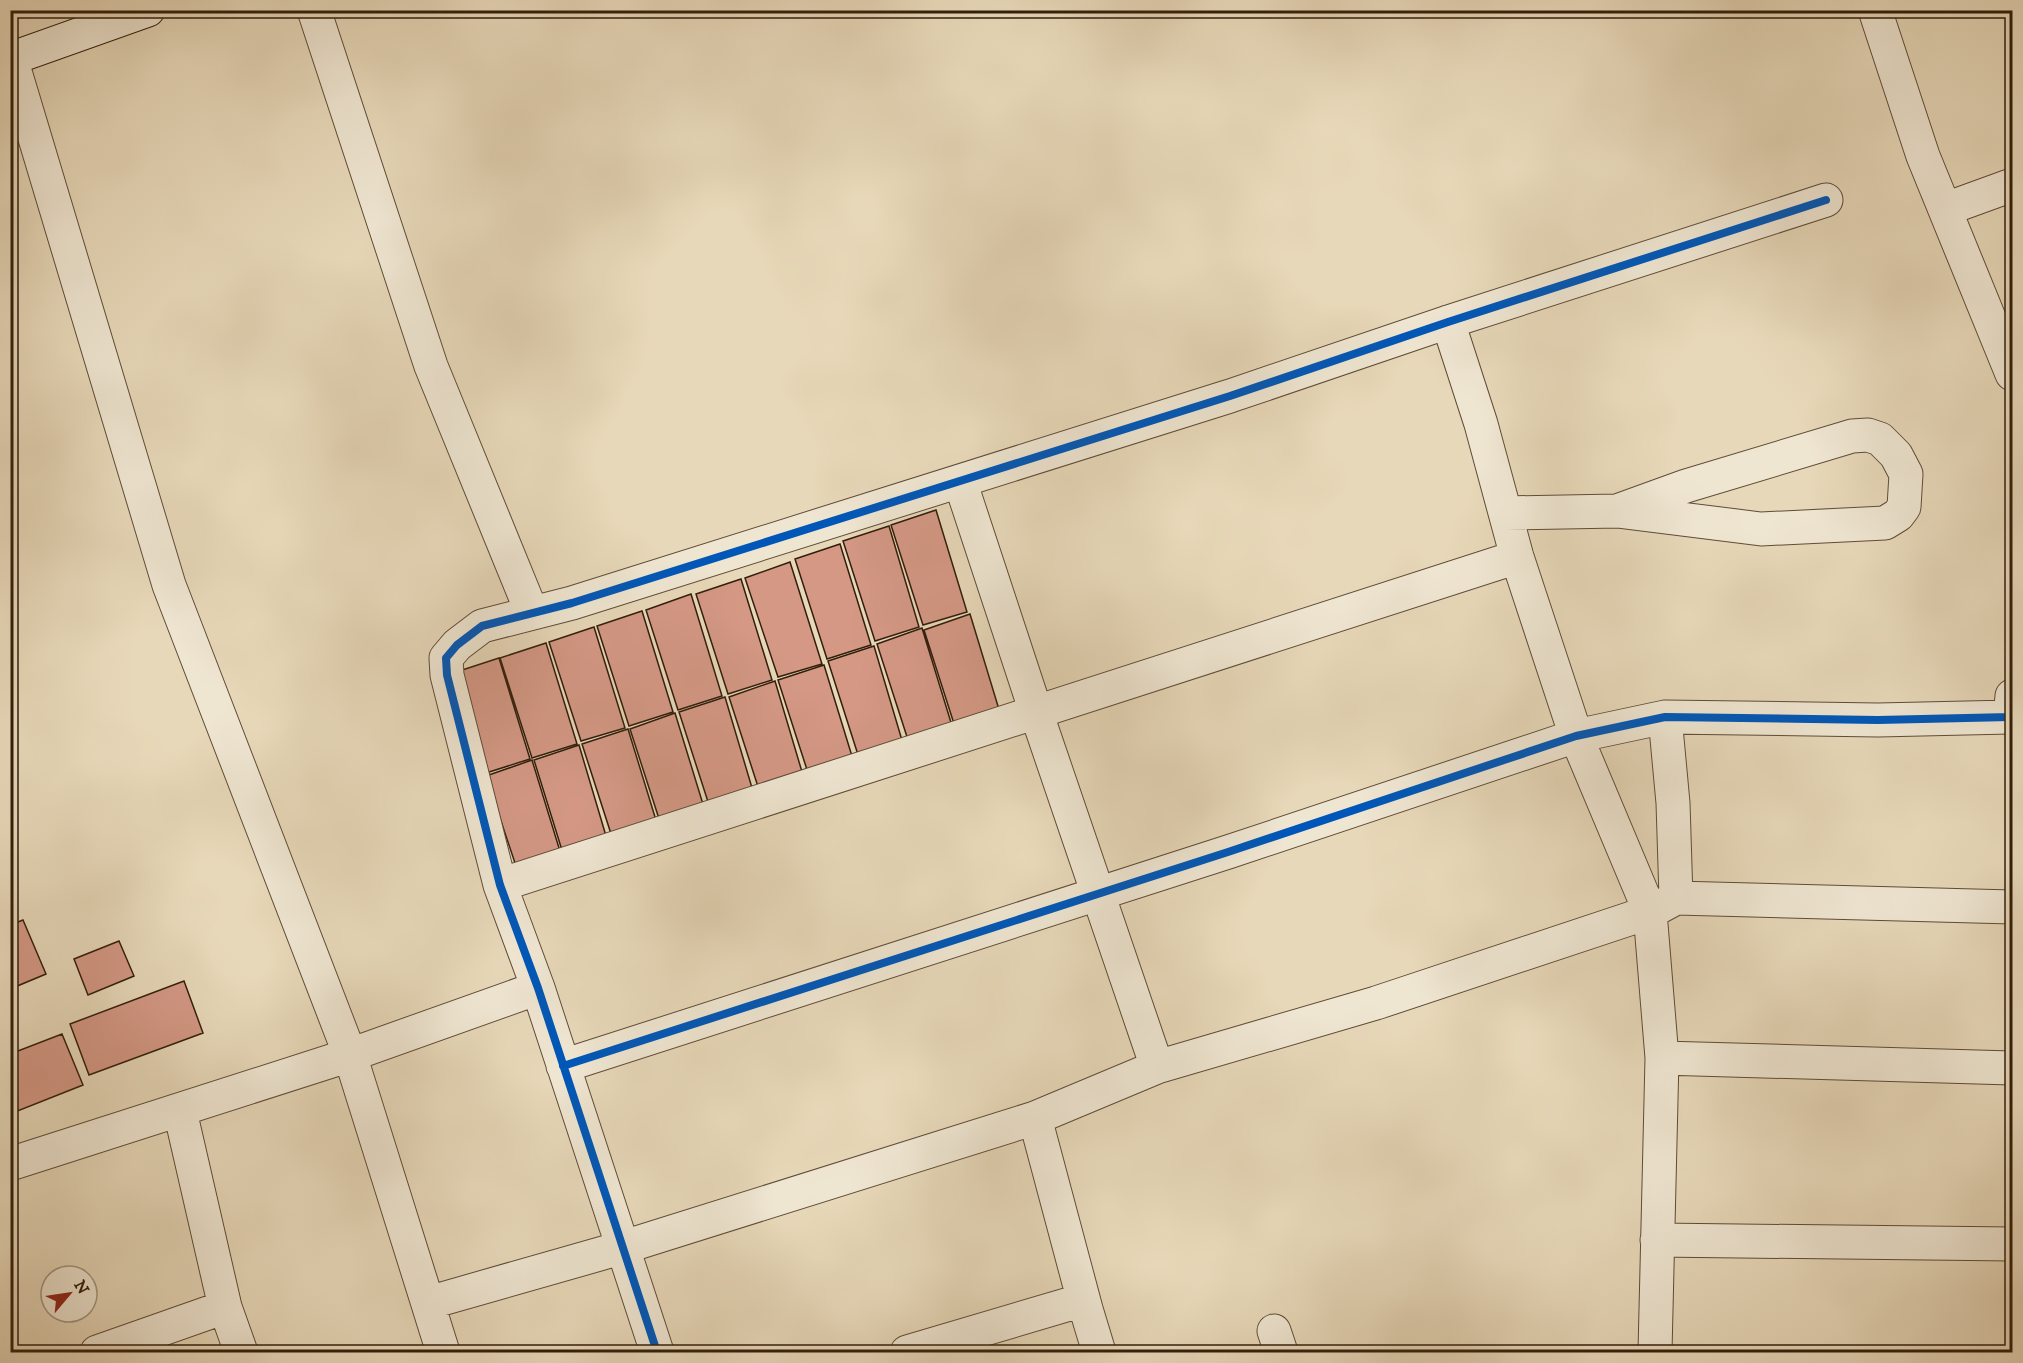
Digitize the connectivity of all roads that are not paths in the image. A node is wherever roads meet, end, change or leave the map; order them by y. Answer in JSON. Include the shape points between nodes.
{"nodes":[{"id":1,"x":148,"y":10,"type":"edge"},
{"id":2,"x":314,"y":10,"type":"edge"},
{"id":3,"x":1875,"y":10,"type":"edge"},
{"id":4,"x":11,"y":57,"type":"edge"},
{"id":5,"x":2013,"y":185,"type":"edge"},
{"id":6,"x":1826,"y":200,"type":"dead end"},
{"id":7,"x":1946,"y":209,"type":"junction"},
{"id":8,"x":1448,"y":322,"type":"junction"},
{"id":9,"x":2013,"y":374,"type":"edge"},
{"id":10,"x":960,"y":481,"type":"junction"},
{"id":11,"x":1617,"y":511,"type":"junction"},
{"id":12,"x":1505,"y":513,"type":"junction"},
{"id":13,"x":1517,"y":557,"type":"junction"},
{"id":14,"x":532,"y":613,"type":"junction"},
{"id":15,"x":2012,"y":710,"type":"edge"},
{"id":16,"x":1036,"y":712,"type":"junction"},
{"id":17,"x":1665,"y":717,"type":"junction"},
{"id":18,"x":1576,"y":736,"type":"junction"},
{"id":19,"x":500,"y":885,"type":"junction"},
{"id":20,"x":1099,"y":893,"type":"junction"},
{"id":21,"x":1663,"y":905,"type":"junction"},
{"id":22,"x":2013,"y":907,"type":"edge"},
{"id":23,"x":538,"y":988,"type":"junction"},
{"id":24,"x":350,"y":1055,"type":"junction"},
{"id":25,"x":1662,"y":1058,"type":"junction"},
{"id":26,"x":563,"y":1066,"type":"junction"},
{"id":27,"x":1157,"y":1068,"type":"junction"},
{"id":28,"x":2013,"y":1068,"type":"edge"},
{"id":29,"x":180,"y":1111,"type":"junction"},
{"id":30,"x":1035,"y":1118,"type":"junction"},
{"id":31,"x":10,"y":1164,"type":"edge"},
{"id":32,"x":1657,"y":1240,"type":"junction"},
{"id":33,"x":2013,"y":1244,"type":"edge"},
{"id":34,"x":624,"y":1247,"type":"junction"},
{"id":35,"x":1083,"y":1300,"type":"junction"},
{"id":36,"x":428,"y":1303,"type":"junction"},
{"id":37,"x":225,"y":1307,"type":"junction"},
{"id":38,"x":97,"y":1353,"type":"edge"},
{"id":39,"x":241,"y":1353,"type":"edge"},
{"id":40,"x":443,"y":1353,"type":"edge"},
{"id":41,"x":657,"y":1353,"type":"edge"},
{"id":42,"x":907,"y":1353,"type":"edge"},
{"id":43,"x":1099,"y":1353,"type":"edge"},
{"id":44,"x":1655,"y":1353,"type":"edge"}],
"edges":[{"from":1,"to":4,"type":"street"},
{"from":2,"to":14,"type":"street","via":[[432,366]]},
{"from":3,"to":7,"type":"street","via":[[1923,156]]},
{"from":4,"to":24,"type":"street","via":[[169,585]]},
{"from":5,"to":7,"type":"street"},
{"from":6,"to":8,"type":"street"},
{"from":7,"to":9,"type":"street"},
{"from":8,"to":10,"type":"street"},
{"from":8,"to":12,"type":"street"},
{"from":10,"to":14,"type":"street"},
{"from":10,"to":16,"type":"street"},
{"from":11,"to":11,"type":"street","via":[[1761,529],[1885,523],[1904,507],[1906,474],[1896,455],[1880,440],[1868,435],[1852,436]]},
{"from":11,"to":12,"type":"street"},
{"from":12,"to":13,"type":"street"},
{"from":13,"to":16,"type":"street"},
{"from":13,"to":18,"type":"street"},
{"from":14,"to":19,"type":"street","via":[[482,626],[446,657],[447,675]]},
{"from":15,"to":17,"type":"street","via":[[1878,720]]},
{"from":16,"to":19,"type":"street"},
{"from":16,"to":20,"type":"street"},
{"from":17,"to":18,"type":"street"},
{"from":17,"to":21,"type":"street","via":[[1673,803]]},
{"from":18,"to":20,"type":"street"},
{"from":18,"to":21,"type":"street"},
{"from":19,"to":23,"type":"street"},
{"from":20,"to":26,"type":"street"},
{"from":20,"to":27,"type":"street"},
{"from":21,"to":22,"type":"street"},
{"from":21,"to":25,"type":"street"},
{"from":21,"to":27,"type":"street","via":[[1376,1003]]},
{"from":23,"to":24,"type":"street"},
{"from":23,"to":26,"type":"street"},
{"from":24,"to":29,"type":"street"},
{"from":24,"to":36,"type":"street"},
{"from":25,"to":28,"type":"street"},
{"from":25,"to":32,"type":"street"},
{"from":26,"to":34,"type":"street"},
{"from":27,"to":30,"type":"street"},
{"from":29,"to":31,"type":"street"},
{"from":29,"to":37,"type":"street"},
{"from":30,"to":34,"type":"street"},
{"from":30,"to":35,"type":"street"},
{"from":32,"to":33,"type":"street"},
{"from":32,"to":44,"type":"street"},
{"from":34,"to":36,"type":"street"},
{"from":34,"to":41,"type":"street"},
{"from":35,"to":42,"type":"street"},
{"from":35,"to":43,"type":"street"},
{"from":36,"to":40,"type":"street"},
{"from":37,"to":38,"type":"street"},
{"from":37,"to":39,"type":"street"}]}
